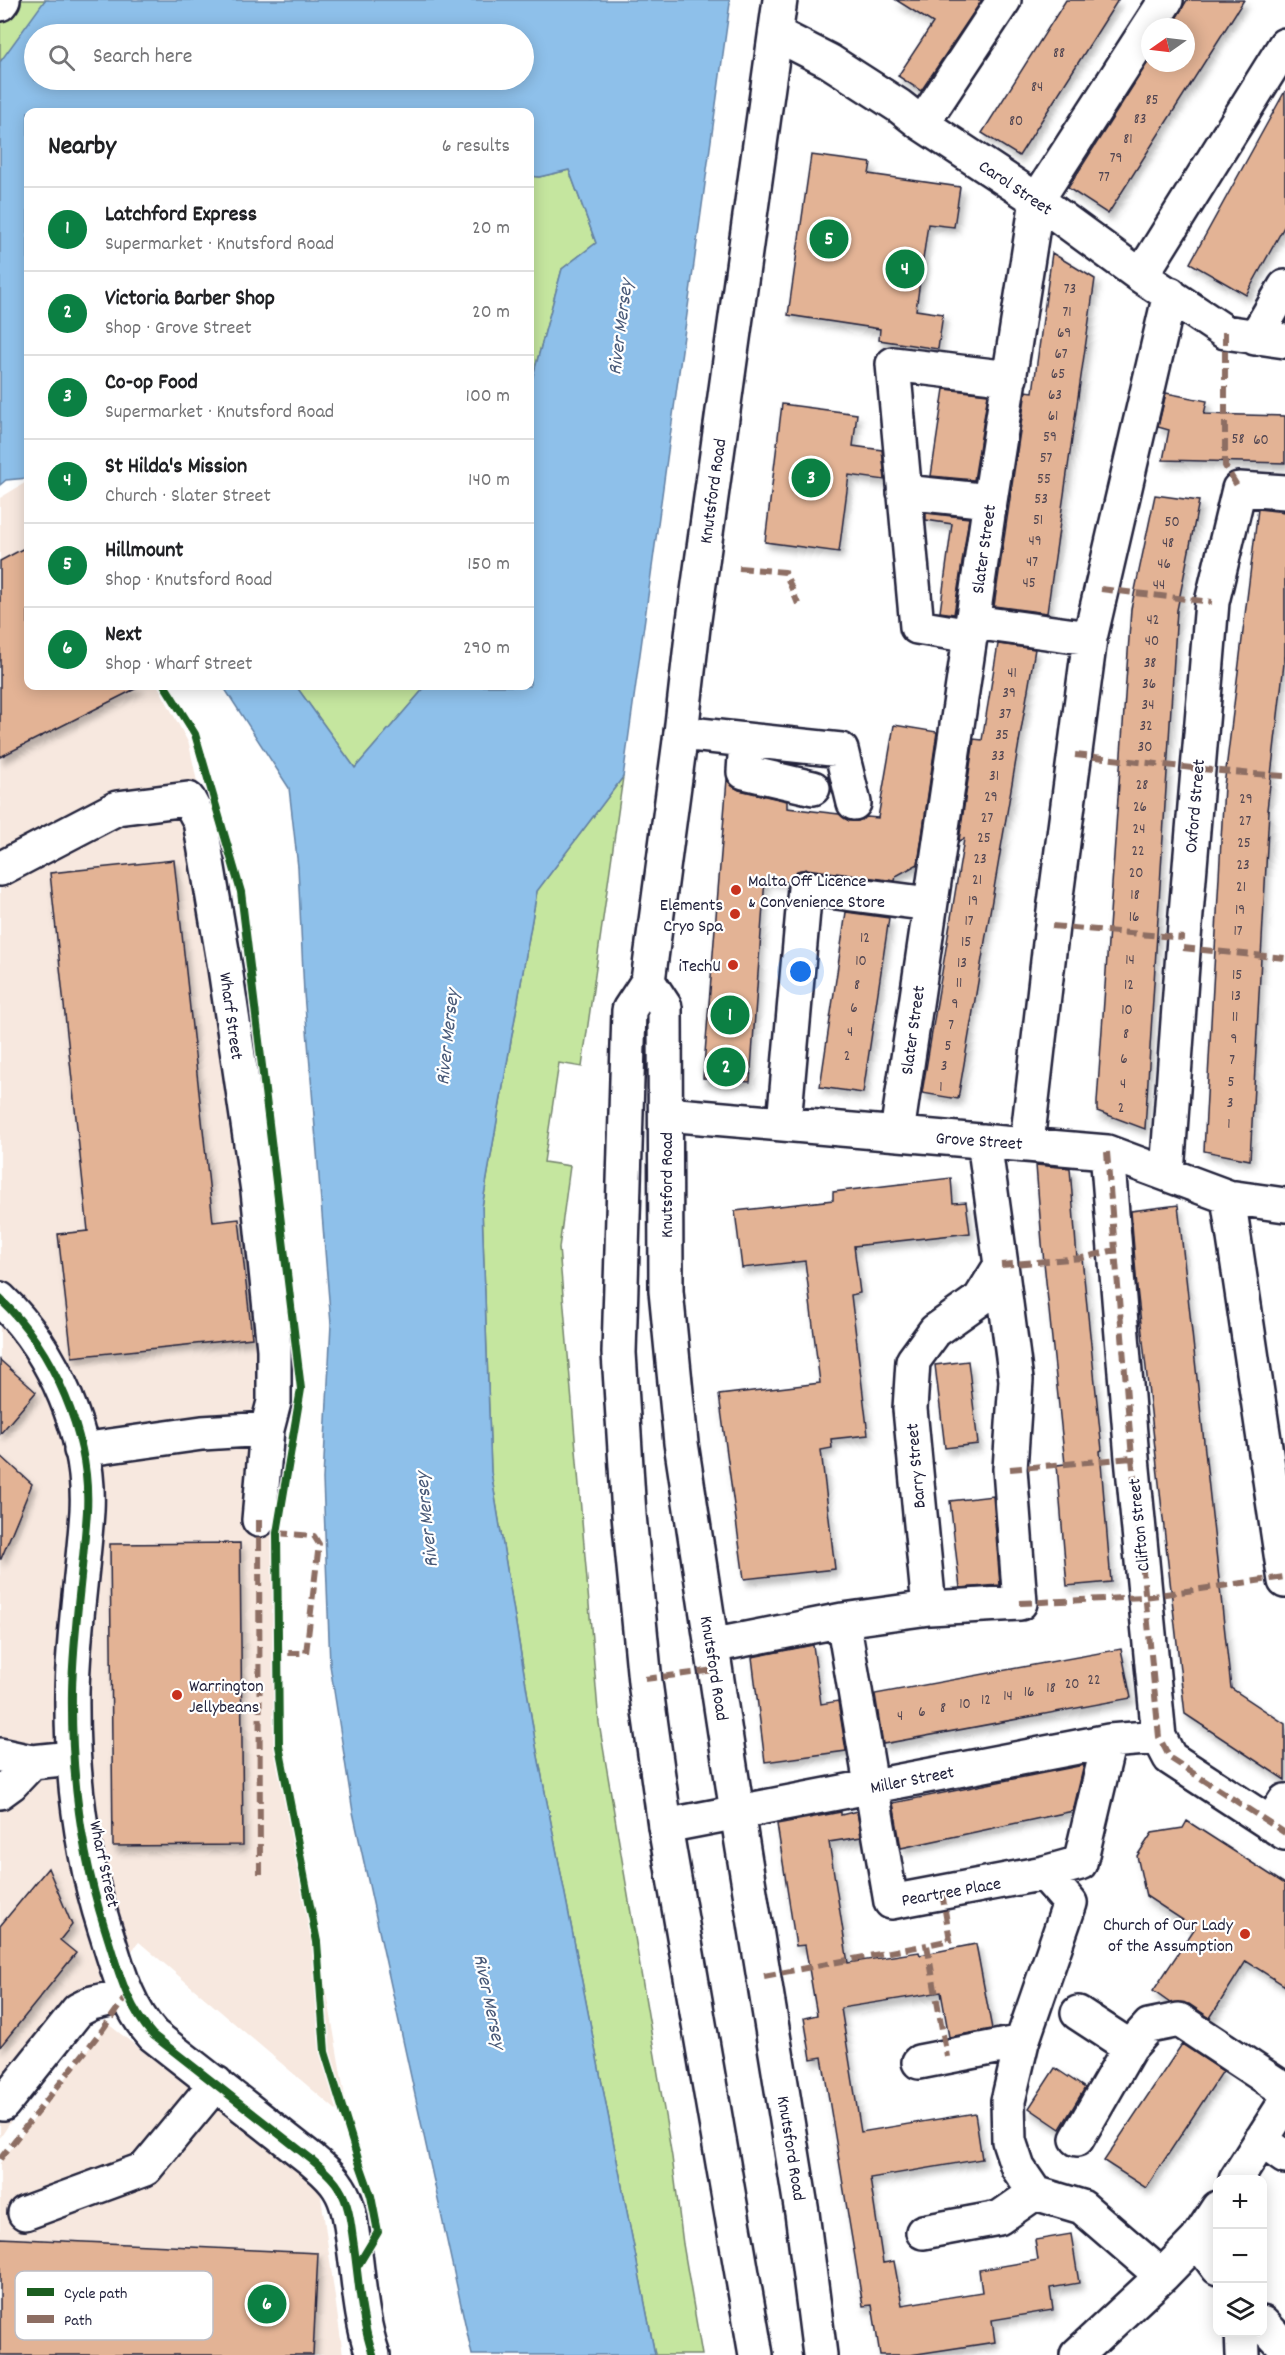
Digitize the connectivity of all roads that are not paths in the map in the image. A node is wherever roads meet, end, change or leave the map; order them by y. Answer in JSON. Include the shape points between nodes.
{"nodes":[{"id":1,"x":3,"y":0,"type":"edge"},
{"id":2,"x":780,"y":0,"type":"edge"},
{"id":3,"x":1004,"y":0,"type":"edge"},
{"id":4,"x":1166,"y":0,"type":"edge"},
{"id":5,"x":0,"y":4,"type":"edge"},
{"id":6,"x":776,"y":34,"type":"junction"},
{"id":7,"x":1281,"y":60,"type":"edge"},
{"id":8,"x":922,"y":124,"type":"junction"},
{"id":9,"x":1037,"y":200,"type":"junction"},
{"id":10,"x":1141,"y":276,"type":"junction"},
{"id":11,"x":1285,"y":287,"type":"edge"},
{"id":12,"x":1170,"y":294,"type":"junction"},
{"id":13,"x":1270,"y":339,"type":"edge"},
{"id":14,"x":1010,"y":378,"type":"junction"},
{"id":15,"x":904,"y":492,"type":"junction"},
{"id":16,"x":1285,"y":492,"type":"edge"},
{"id":17,"x":990,"y":501,"type":"junction"},
{"id":18,"x":972,"y":629,"type":"junction"},
{"id":19,"x":1090,"y":638,"type":"junction"},
{"id":20,"x":681,"y":733,"type":"junction"},
{"id":21,"x":746,"y":740,"type":"junction"},
{"id":22,"x":813,"y":788,"type":"dead end"},
{"id":23,"x":854,"y":804,"type":"dead end"},
{"id":24,"x":3,"y":860,"type":"edge"},
{"id":25,"x":930,"y":904,"type":"junction"},
{"id":26,"x":648,"y":981,"type":"junction"},
{"id":27,"x":666,"y":1114,"type":"junction"},
{"id":28,"x":784,"y":1123,"type":"junction"},
{"id":29,"x":897,"y":1134,"type":"junction"},
{"id":30,"x":984,"y":1141,"type":"junction"},
{"id":31,"x":1027,"y":1143,"type":"junction"},
{"id":32,"x":1107,"y":1152,"type":"junction"},
{"id":33,"x":1167,"y":1173,"type":"junction"},
{"id":34,"x":1228,"y":1197,"type":"junction"},
{"id":35,"x":1285,"y":1205,"type":"edge"},
{"id":36,"x":1001,"y":1265,"type":"junction"},
{"id":37,"x":0,"y":1299,"type":"edge"},
{"id":38,"x":267,"y":1429,"type":"junction"},
{"id":39,"x":81,"y":1450,"type":"junction"},
{"id":40,"x":259,"y":1520,"type":"dead end"},
{"id":41,"x":1285,"y":1581,"type":"edge"},
{"id":42,"x":929,"y":1608,"type":"junction"},
{"id":43,"x":843,"y":1620,"type":"junction"},
{"id":44,"x":711,"y":1646,"type":"junction"},
{"id":45,"x":1159,"y":1737,"type":"junction"},
{"id":46,"x":1109,"y":1741,"type":"junction"},
{"id":47,"x":0,"y":1755,"type":"edge"},
{"id":48,"x":72,"y":1758,"type":"junction"},
{"id":49,"x":32,"y":1762,"type":"junction"},
{"id":50,"x":871,"y":1787,"type":"junction"},
{"id":51,"x":0,"y":1792,"type":"edge"},
{"id":52,"x":737,"y":1812,"type":"junction"},
{"id":53,"x":1280,"y":1819,"type":"edge"},
{"id":54,"x":665,"y":1826,"type":"junction"},
{"id":55,"x":1044,"y":1873,"type":"junction"},
{"id":56,"x":127,"y":1995,"type":"junction"},
{"id":57,"x":1078,"y":2013,"type":"dead end"},
{"id":58,"x":1022,"y":2042,"type":"junction"},
{"id":59,"x":1130,"y":2047,"type":"junction"},
{"id":60,"x":919,"y":2062,"type":"dead end"},
{"id":61,"x":216,"y":2083,"type":"junction"},
{"id":62,"x":1285,"y":2090,"type":"edge"},
{"id":63,"x":1285,"y":2103,"type":"edge"},
{"id":64,"x":3,"y":2104,"type":"dead end"},
{"id":65,"x":1077,"y":2139,"type":"dead end"},
{"id":66,"x":1273,"y":2148,"type":"edge"},
{"id":67,"x":1242,"y":2175,"type":"edge"},
{"id":68,"x":1035,"y":2193,"type":"junction"},
{"id":69,"x":25,"y":2212,"type":"dead end"},
{"id":70,"x":1213,"y":2216,"type":"edge"},
{"id":71,"x":923,"y":2232,"type":"dead end"},
{"id":72,"x":1197,"y":2240,"type":"junction"},
{"id":73,"x":1213,"y":2261,"type":"edge"},
{"id":74,"x":1162,"y":2276,"type":"junction"},
{"id":75,"x":1267,"y":2327,"type":"edge"},
{"id":76,"x":1242,"y":2337,"type":"edge"},
{"id":77,"x":1285,"y":2347,"type":"edge"},
{"id":78,"x":1085,"y":2352,"type":"edge"},
{"id":79,"x":373,"y":2355,"type":"edge"},
{"id":80,"x":756,"y":2355,"type":"edge"},
{"id":81,"x":820,"y":2355,"type":"edge"},
{"id":82,"x":1243,"y":2355,"type":"edge"}],
"edges":[{"from":1,"to":5,"type":"main road"},
{"from":2,"to":6,"type":"main road","name":"Knutsford Road"},
{"from":3,"to":8,"type":"main road"},
{"from":4,"to":9,"type":"main road","name":"Slater Street"},
{"from":6,"to":8,"type":"main road","name":"Carol Street","via":[[829,61]]},
{"from":6,"to":20,"type":"main road","name":"Knutsford Road"},
{"from":7,"to":10,"type":"main road"},
{"from":8,"to":9,"type":"main road","name":"Carol Street"},
{"from":9,"to":10,"type":"main road","name":"Carol Street"},
{"from":9,"to":14,"type":"main road","name":"Slater Street"},
{"from":10,"to":12,"type":"main road","name":"Carol Street"},
{"from":11,"to":13,"type":"main road"},
{"from":12,"to":13,"type":"main road","name":"Carol Street","via":[[1225,332]]},
{"from":12,"to":19,"type":"main road"},
{"from":14,"to":15,"type":"main road","via":[[893,364]]},
{"from":14,"to":17,"type":"main road","name":"Slater Street"},
{"from":15,"to":17,"type":"main road"},
{"from":15,"to":18,"type":"main road","via":[[917,627]]},
{"from":16,"to":33,"type":"main road","name":"Oxford Street","via":[[1239,489],[1212,602]]},
{"from":17,"to":18,"type":"main road","name":"Slater Street"},
{"from":18,"to":19,"type":"main road"},
{"from":18,"to":25,"type":"main road","name":"Slater Street"},
{"from":19,"to":31,"type":"main road"},
{"from":20,"to":21,"type":"main road"},
{"from":20,"to":26,"type":"main road","name":"Knutsford Road"},
{"from":21,"to":22,"type":"main road","via":[[744,772]]},
{"from":21,"to":23,"type":"main road","via":[[841,750]]},
{"from":24,"to":38,"type":"main road","name":"Wharf Street","via":[[117,808],[188,799],[200,821],[258,1191],[274,1349],[274,1402]]},
{"from":25,"to":28,"type":"main road","via":[[805,888]]},
{"from":25,"to":29,"type":"main road","name":"Slater Street"},
{"from":26,"to":27,"type":"main road","name":"Knutsford Road","via":[[665,1007]]},
{"from":26,"to":54,"type":"main road","name":"Knutsford Road","via":[[629,1010],[619,1353],[645,1682]]},
{"from":27,"to":28,"type":"main road","name":"Grove Street"},
{"from":27,"to":44,"type":"main road","name":"Knutsford Road","via":[[666,1291],[681,1443]]},
{"from":28,"to":29,"type":"main road","name":"Grove Street"},
{"from":29,"to":30,"type":"main road","name":"Grove Street"},
{"from":30,"to":31,"type":"main road","name":"Grove Street"},
{"from":30,"to":36,"type":"main road"},
{"from":31,"to":32,"type":"main road","name":"Grove Street"},
{"from":32,"to":33,"type":"main road","name":"Grove Street"},
{"from":32,"to":45,"type":"main road","name":"Clifton Street"},
{"from":33,"to":34,"type":"main road","name":"Grove Street"},
{"from":34,"to":35,"type":"main road","name":"Grove Street"},
{"from":34,"to":41,"type":"main road"},
{"from":36,"to":42,"type":"main road","name":"Barry Street","via":[[980,1299],[935,1331],[913,1361],[910,1410]]},
{"from":36,"to":42,"type":"main road","via":[[1016,1380],[1010,1469],[1020,1603]]},
{"from":37,"to":39,"type":"main road","name":"Wharf Street","via":[[36,1341],[55,1372]]},
{"from":38,"to":39,"type":"main road","via":[[202,1433]]},
{"from":38,"to":40,"type":"main road","name":"Wharf Street"},
{"from":39,"to":48,"type":"main road","name":"Wharf Street","via":[[87,1510],[75,1625]]},
{"from":42,"to":43,"type":"main road"},
{"from":43,"to":44,"type":"main road"},
{"from":43,"to":50,"type":"main road","name":"Peartree Place"},
{"from":44,"to":52,"type":"main road","name":"Knutsford Road"},
{"from":45,"to":46,"type":"main road","name":"Miller Street"},
{"from":45,"to":53,"type":"main road","name":"Clifton Street","via":[[1170,1758]]},
{"from":46,"to":50,"type":"main road","name":"Miller Street"},
{"from":46,"to":55,"type":"main road","name":"Peartree Place","via":[[1080,1863]]},
{"from":47,"to":49,"type":"main road"},
{"from":48,"to":49,"type":"main road"},
{"from":48,"to":56,"type":"main road","name":"Wharf Street","via":[[95,1898]]},
{"from":49,"to":51,"type":"main road"},
{"from":50,"to":52,"type":"main road","name":"Miller Street"},
{"from":50,"to":55,"type":"main road","name":"Peartree Place","via":[[891,1902]]},
{"from":52,"to":54,"type":"main road","name":"Miller Street"},
{"from":52,"to":81,"type":"main road","name":"Knutsford Road","via":[[802,2213]]},
{"from":54,"to":80,"type":"main road","name":"Knutsford Road"},
{"from":55,"to":58,"type":"main road","via":[[1070,1903]]},
{"from":56,"to":61,"type":"main road","name":"Wharf Street","via":[[153,2035]]},
{"from":56,"to":64,"type":"main road","via":[[78,2010]]},
{"from":57,"to":59,"type":"main road"},
{"from":58,"to":60,"type":"main road"},
{"from":58,"to":68,"type":"main road","via":[[1008,2101],[1009,2141],[1018,2168]]},
{"from":59,"to":62,"type":"main road","via":[[1149,2026],[1179,2020]]},
{"from":59,"to":65,"type":"main road"},
{"from":61,"to":69,"type":"main road","via":[[145,2169]]},
{"from":61,"to":79,"type":"main road","name":"Wharf Street","via":[[332,2177],[341,2190],[351,2226],[364,2331]]},
{"from":63,"to":66,"type":"main road"},
{"from":66,"to":67,"type":"main road"},
{"from":68,"to":71,"type":"main road","via":[[999,2218]]},
{"from":68,"to":74,"type":"main road","via":[[1082,2207]]},
{"from":70,"to":72,"type":"main road"},
{"from":72,"to":73,"type":"main road"},
{"from":72,"to":74,"type":"main road"},
{"from":74,"to":78,"type":"main road"},
{"from":75,"to":77,"type":"main road"},
{"from":76,"to":82,"type":"main road"}]}
